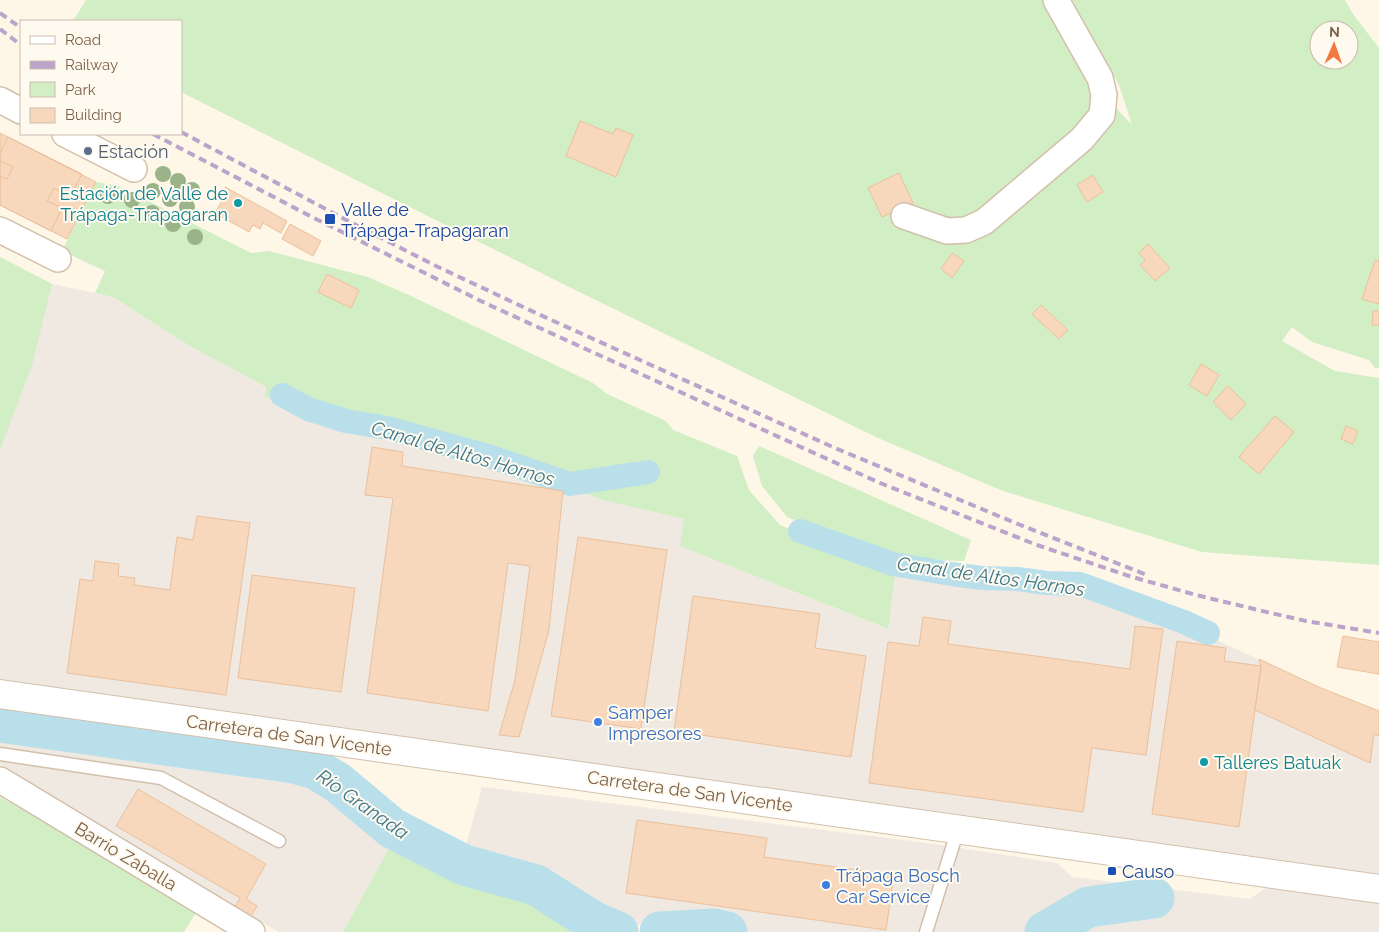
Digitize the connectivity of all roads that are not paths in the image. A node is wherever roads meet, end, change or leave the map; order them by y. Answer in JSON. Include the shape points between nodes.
{"nodes":[{"id":1,"x":1056,"y":0,"type":"edge"},
{"id":2,"x":0,"y":100,"type":"edge"},
{"id":3,"x":20,"y":110,"type":"edge"},
{"id":4,"x":67,"y":135,"type":"edge"},
{"id":5,"x":134,"y":169,"type":"dead end"},
{"id":6,"x":904,"y":216,"type":"dead end"},
{"id":7,"x":0,"y":230,"type":"edge"},
{"id":8,"x":58,"y":259,"type":"dead end"},
{"id":9,"x":0,"y":694,"type":"edge"},
{"id":10,"x":0,"y":754,"type":"edge"},
{"id":11,"x":0,"y":780,"type":"edge"},
{"id":12,"x":958,"y":829,"type":"junction"},
{"id":13,"x":279,"y":842,"type":"dead end"},
{"id":14,"x":1379,"y":889,"type":"edge"},
{"id":15,"x":252,"y":932,"type":"edge"},
{"id":16,"x":926,"y":932,"type":"edge"}],
"edges":[{"from":1,"to":6,"type":"street","via":[[1100,78],[1104,95],[1102,115],[1082,139],[984,222],[966,230],[947,231]]},
{"from":2,"to":3,"type":"street"},
{"from":4,"to":5,"type":"street"},
{"from":7,"to":8,"type":"street"},
{"from":9,"to":12,"type":"street","name":"Carretera de San Vicente"},
{"from":10,"to":13,"type":"lane","via":[[161,778]]},
{"from":11,"to":15,"type":"street","name":"Barrio Zaballa"},
{"from":12,"to":14,"type":"street","name":"Carretera de San Vicente"},
{"from":12,"to":16,"type":"lane"}]}
